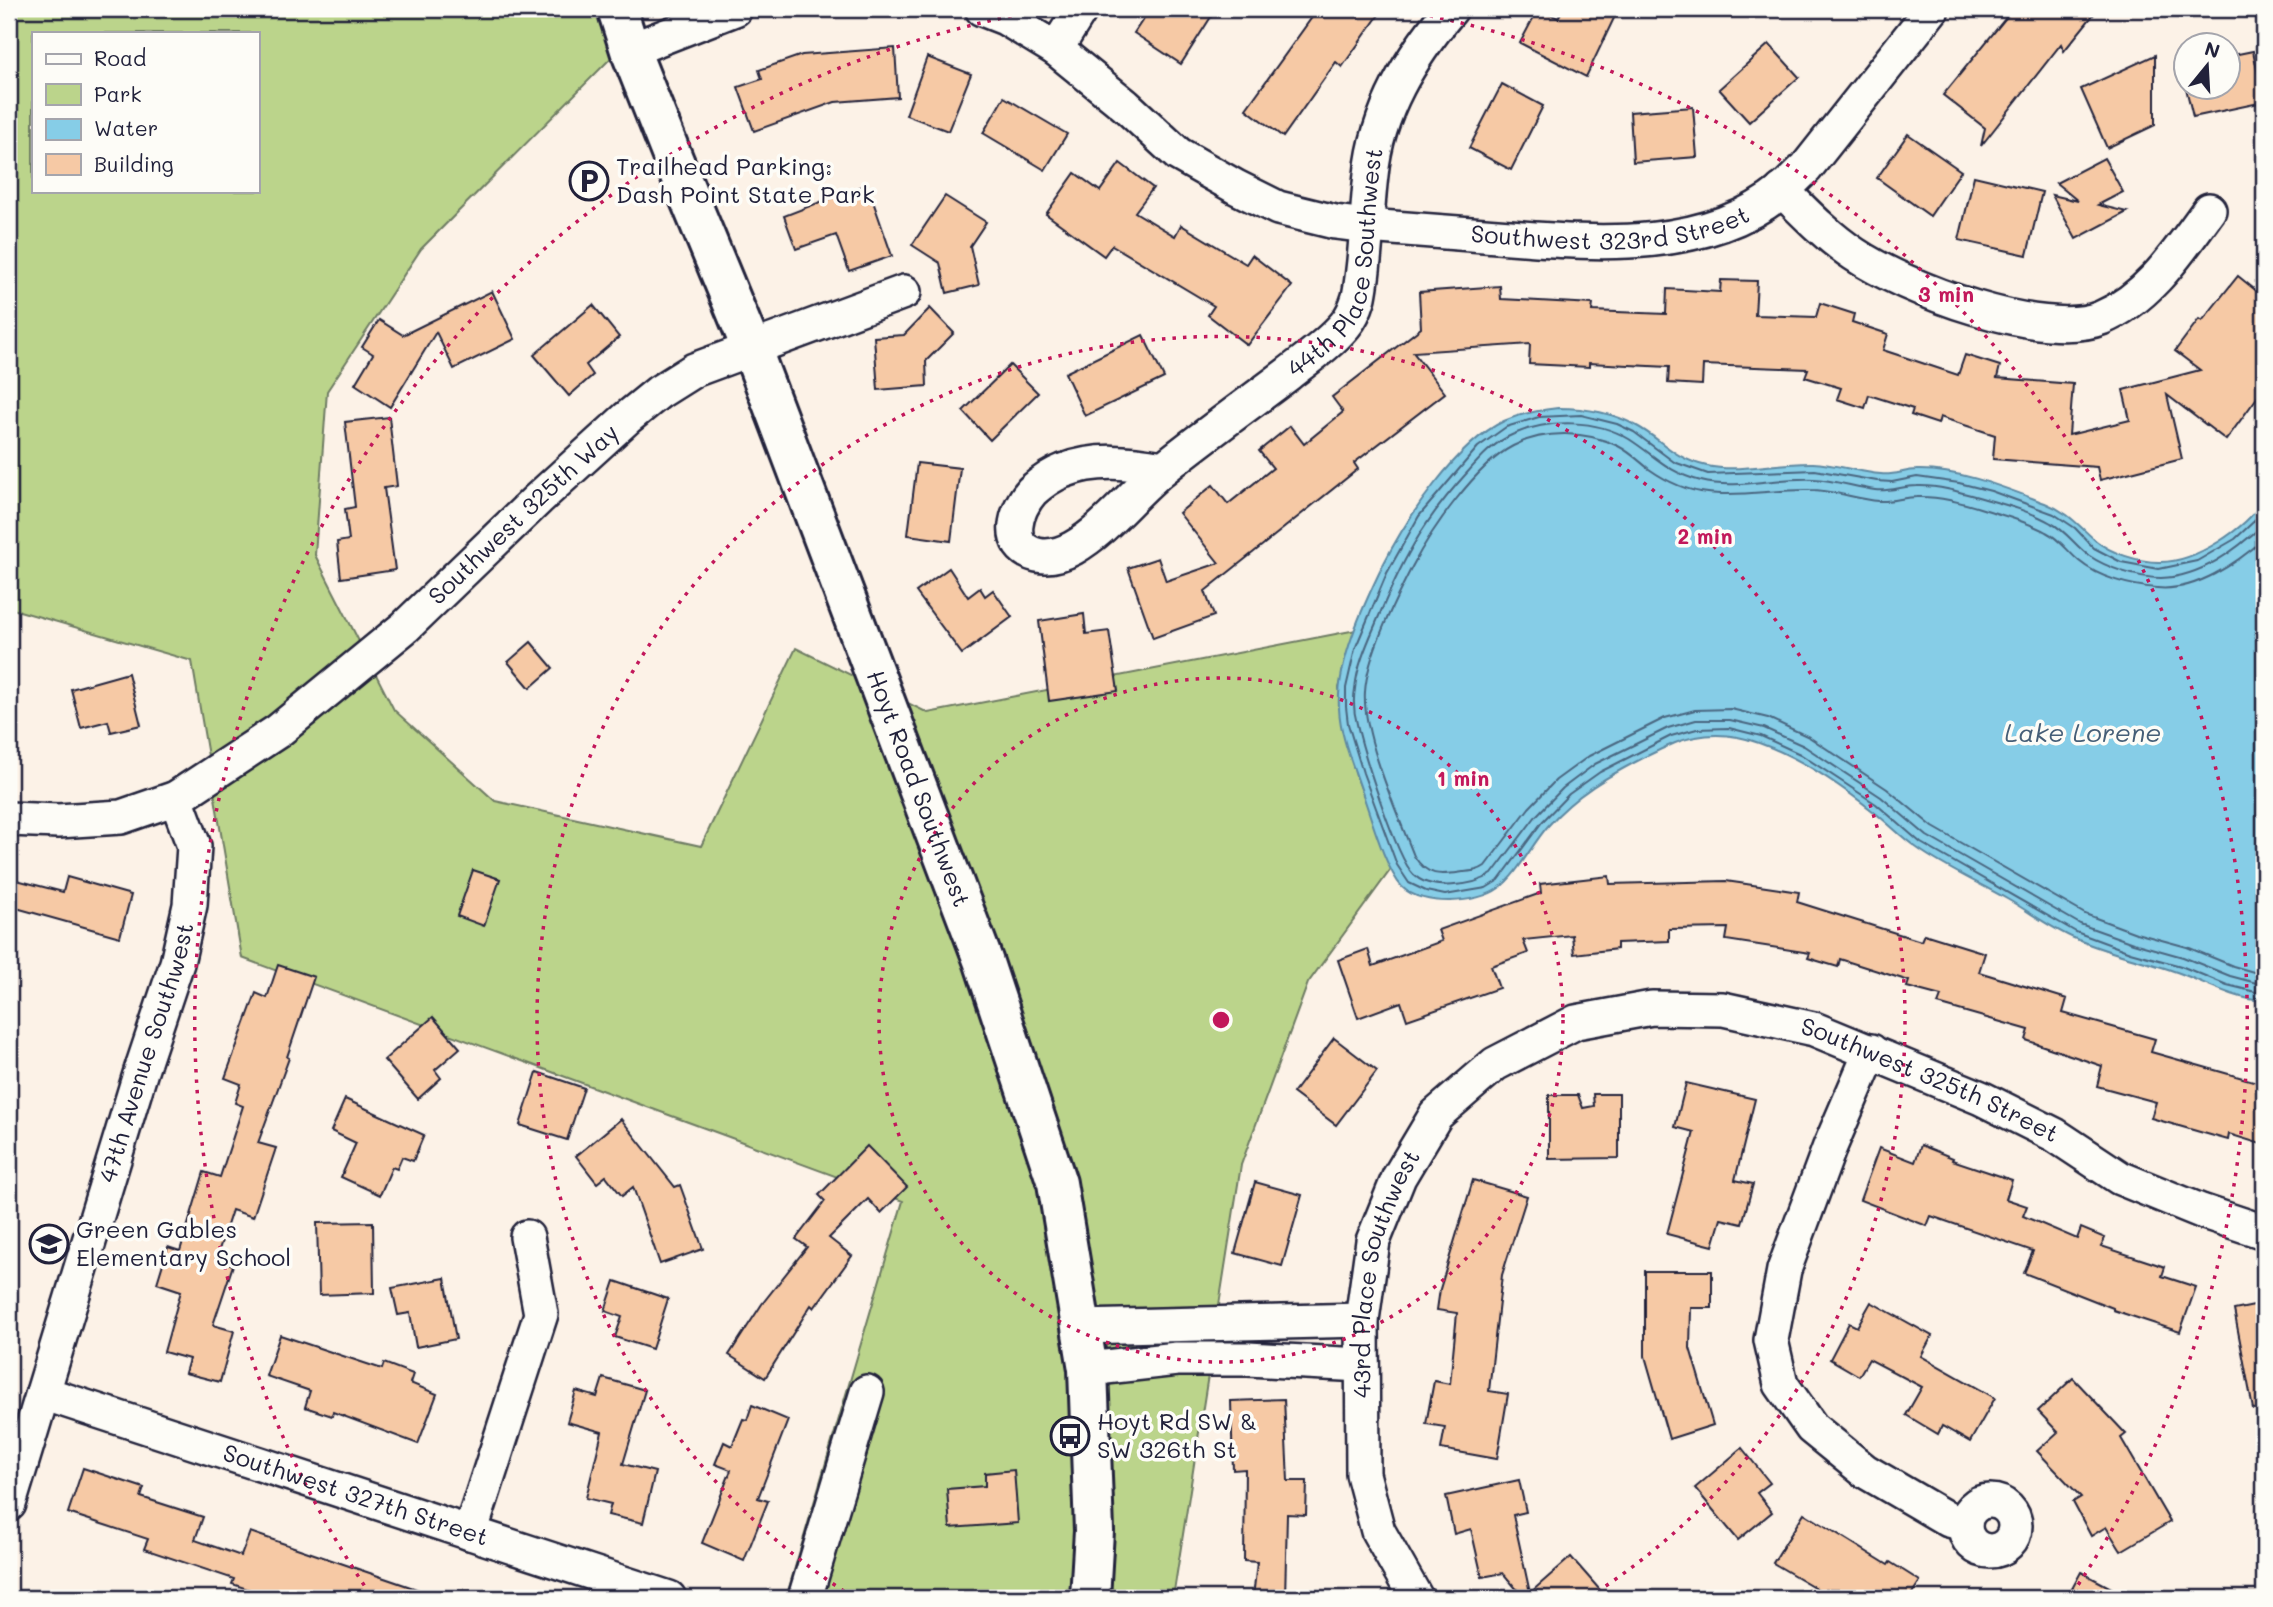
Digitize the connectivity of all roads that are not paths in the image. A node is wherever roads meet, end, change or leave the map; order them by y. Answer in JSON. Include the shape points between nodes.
{"nodes":[{"id":1,"x":617,"y":9,"type":"edge"},
{"id":2,"x":735,"y":9,"type":"edge"},
{"id":3,"x":982,"y":9,"type":"edge"},
{"id":4,"x":1081,"y":9,"type":"edge"},
{"id":5,"x":1451,"y":9,"type":"edge"},
{"id":6,"x":1932,"y":9,"type":"edge"},
{"id":7,"x":1056,"y":49,"type":"junction"},
{"id":8,"x":630,"y":50,"type":"junction"},
{"id":9,"x":1782,"y":190,"type":"junction"},
{"id":10,"x":2209,"y":210,"type":"dead end"},
{"id":11,"x":1367,"y":226,"type":"junction"},
{"id":12,"x":904,"y":292,"type":"dead end"},
{"id":13,"x":752,"y":350,"type":"junction"},
{"id":14,"x":1163,"y":468,"type":"dead end"},
{"id":15,"x":176,"y":798,"type":"junction"},
{"id":16,"x":9,"y":819,"type":"edge"},
{"id":17,"x":1576,"y":1022,"type":"joint"},
{"id":18,"x":1871,"y":1051,"type":"junction"},
{"id":19,"x":2264,"y":1232,"type":"edge"},
{"id":20,"x":527,"y":1237,"type":"dead end"},
{"id":21,"x":1362,"y":1320,"type":"junction"},
{"id":22,"x":1081,"y":1327,"type":"junction"},
{"id":23,"x":1362,"y":1365,"type":"junction"},
{"id":24,"x":1088,"y":1369,"type":"junction"},
{"id":25,"x":867,"y":1392,"type":"dead end"},
{"id":26,"x":43,"y":1393,"type":"junction"},
{"id":27,"x":9,"y":1504,"type":"edge"},
{"id":28,"x":1965,"y":1524,"type":"dead end"},
{"id":29,"x":470,"y":1533,"type":"junction"},
{"id":30,"x":669,"y":1598,"type":"edge"},
{"id":31,"x":805,"y":1598,"type":"edge"},
{"id":32,"x":1090,"y":1598,"type":"edge"},
{"id":33,"x":1416,"y":1598,"type":"edge"}],
"edges":[{"from":1,"to":8,"type":"main road","name":"Hoyt Road Southwest"},
{"from":2,"to":8,"type":"street"},
{"from":3,"to":7,"type":"street","name":"Southwest 323rd Street"},
{"from":4,"to":7,"type":"street"},
{"from":5,"to":11,"type":"street","name":"44th Place Southwest","via":[[1415,56],[1384,117],[1372,163]]},
{"from":6,"to":9,"type":"street","via":[[1806,168]]},
{"from":7,"to":11,"type":"street","name":"Southwest 323rd Street","via":[[1178,154],[1278,208]]},
{"from":8,"to":13,"type":"main road","name":"Hoyt Road Southwest"},
{"from":9,"to":10,"type":"street","name":"Southwest 323rd Street","via":[[1834,240],[1909,284],[2026,321],[2061,325],[2102,317],[2134,298],[2163,270]]},
{"from":9,"to":11,"type":"street","name":"Southwest 323rd Street","via":[[1724,222],[1654,240],[1562,241]]},
{"from":11,"to":14,"type":"street","name":"44th Place Southwest","via":[[1359,297],[1344,326]]},
{"from":12,"to":13,"type":"street","name":"Southwest 325th Way"},
{"from":13,"to":15,"type":"street","name":"Southwest 325th Way","via":[[694,370],[659,392],[538,499],[405,627],[278,731]]},
{"from":13,"to":22,"type":"main road","name":"Hoyt Road Southwest","via":[[983,960],[1057,1183]]},
{"from":15,"to":16,"type":"street","name":"Southwest 325th Way","via":[[121,817]]},
{"from":15,"to":26,"type":"street","name":"47th Avenue Southwest","via":[[194,846],[190,905],[177,963]]},
{"from":17,"to":18,"type":"street","name":"Southwest 325th Street","via":[[1652,1008],[1723,1009],[1814,1029]]},
{"from":17,"to":21,"type":"street","name":"43rd Place Southwest","via":[[1495,1064],[1436,1115],[1399,1177],[1373,1241]]},
{"from":18,"to":19,"type":"street","name":"Southwest 325th Street","via":[[2055,1135],[2120,1178]]},
{"from":18,"to":28,"type":"street","via":[[1784,1270],[1771,1340],[1781,1384],[1812,1428],[1865,1471],[1949,1520]]},
{"from":20,"to":29,"type":"street","via":[[541,1314]]},
{"from":21,"to":22,"type":"street"},
{"from":21,"to":23,"type":"street","name":"43rd Place Southwest"},
{"from":22,"to":24,"type":"main road","name":"Hoyt Road Southwest"},
{"from":23,"to":24,"type":"street","via":[[1177,1359]]},
{"from":23,"to":33,"type":"street","name":"43rd Place Southwest","via":[[1363,1474],[1378,1531]]},
{"from":24,"to":32,"type":"main road","name":"Hoyt Road Southwest","via":[[1094,1531]]},
{"from":25,"to":31,"type":"street"},
{"from":26,"to":27,"type":"street","name":"47th Avenue Southwest"},
{"from":26,"to":29,"type":"street","name":"Southwest 327th Street"},
{"from":29,"to":30,"type":"street","name":"Southwest 327th Street"}]}
